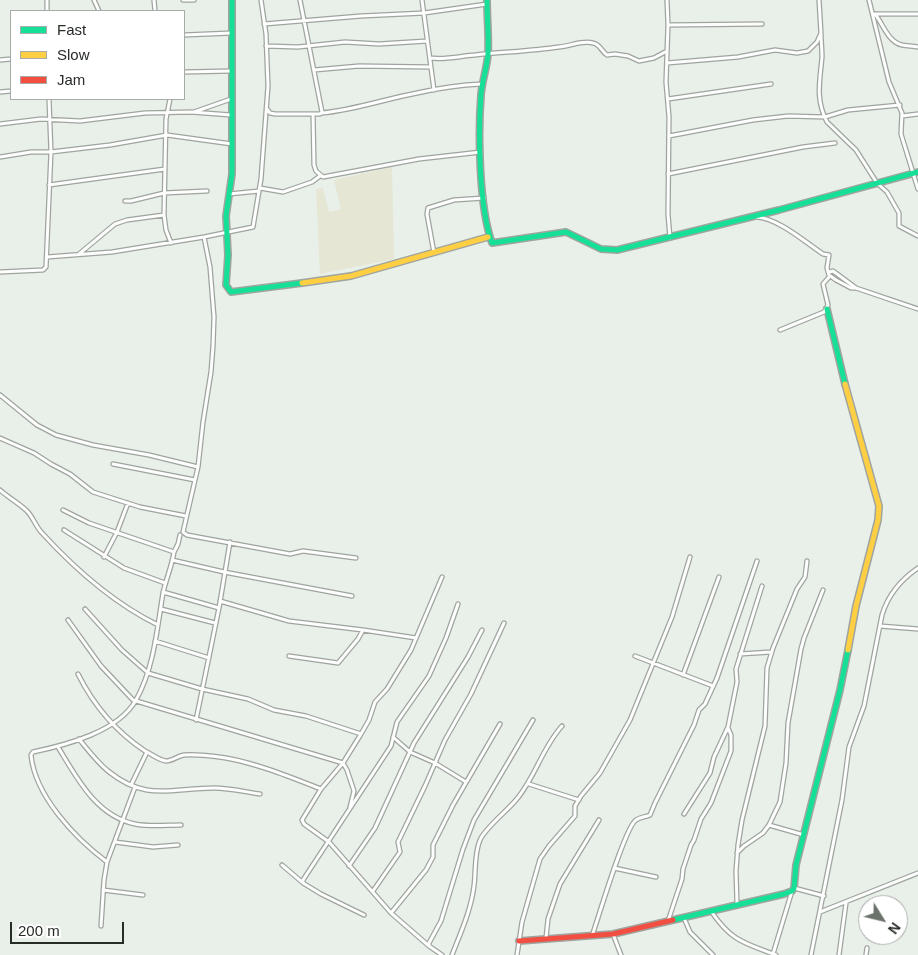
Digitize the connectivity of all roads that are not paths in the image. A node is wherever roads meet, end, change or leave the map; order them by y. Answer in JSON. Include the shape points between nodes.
{"nodes":[{"id":1,"x":183,"y":0,"type":"edge"},
{"id":2,"x":194,"y":0,"type":"edge"},
{"id":3,"x":232,"y":0,"type":"edge"},
{"id":4,"x":261,"y":0,"type":"edge"},
{"id":5,"x":300,"y":0,"type":"edge"},
{"id":6,"x":422,"y":0,"type":"edge"},
{"id":7,"x":667,"y":0,"type":"edge"},
{"id":8,"x":819,"y":0,"type":"edge"},
{"id":9,"x":869,"y":0,"type":"edge"},
{"id":10,"x":487,"y":2,"type":"edge"},
{"id":11,"x":424,"y":13,"type":"junction"},
{"id":12,"x":874,"y":14,"type":"junction"},
{"id":13,"x":918,"y":14,"type":"edge"},
{"id":14,"x":305,"y":21,"type":"junction"},
{"id":15,"x":264,"y":24,"type":"junction"},
{"id":16,"x":762,"y":24,"type":"dead end"},
{"id":17,"x":668,"y":25,"type":"junction"},
{"id":18,"x":232,"y":33,"type":"junction"},
{"id":19,"x":821,"y":33,"type":"junction"},
{"id":20,"x":185,"y":35,"type":"edge"},
{"id":21,"x":427,"y":41,"type":"junction"},
{"id":22,"x":266,"y":46,"type":"junction"},
{"id":23,"x":310,"y":46,"type":"junction"},
{"id":24,"x":918,"y":47,"type":"edge"},
{"id":25,"x":667,"y":51,"type":"junction"},
{"id":26,"x":488,"y":54,"type":"junction"},
{"id":27,"x":430,"y":58,"type":"junction"},
{"id":28,"x":667,"y":63,"type":"junction"},
{"id":29,"x":432,"y":68,"type":"junction"},
{"id":30,"x":231,"y":70,"type":"junction"},
{"id":31,"x":314,"y":70,"type":"junction"},
{"id":32,"x":185,"y":72,"type":"edge"},
{"id":33,"x":483,"y":84,"type":"junction"},
{"id":34,"x":771,"y":84,"type":"dead end"},
{"id":35,"x":434,"y":90,"type":"junction"},
{"id":36,"x":668,"y":98,"type":"junction"},
{"id":37,"x":231,"y":99,"type":"junction"},
{"id":38,"x":49,"y":100,"type":"edge"},
{"id":39,"x":170,"y":100,"type":"edge"},
{"id":40,"x":900,"y":105,"type":"junction"},
{"id":41,"x":267,"y":109,"type":"junction"},
{"id":42,"x":191,"y":112,"type":"junction"},
{"id":43,"x":321,"y":113,"type":"junction"},
{"id":44,"x":167,"y":114,"type":"junction"},
{"id":45,"x":312,"y":114,"type":"junction"},
{"id":46,"x":918,"y":114,"type":"edge"},
{"id":47,"x":231,"y":116,"type":"junction"},
{"id":48,"x":902,"y":116,"type":"junction"},
{"id":49,"x":824,"y":117,"type":"junction"},
{"id":50,"x":50,"y":119,"type":"junction"},
{"id":51,"x":0,"y":124,"type":"edge"},
{"id":52,"x":167,"y":135,"type":"junction"},
{"id":53,"x":669,"y":136,"type":"junction"},
{"id":54,"x":835,"y":143,"type":"dead end"},
{"id":55,"x":232,"y":144,"type":"junction"},
{"id":56,"x":51,"y":152,"type":"junction"},
{"id":57,"x":481,"y":152,"type":"junction"},
{"id":58,"x":0,"y":157,"type":"edge"},
{"id":59,"x":165,"y":168,"type":"junction"},
{"id":60,"x":916,"y":173,"type":"edge"},
{"id":61,"x":668,"y":174,"type":"junction"},
{"id":62,"x":320,"y":176,"type":"junction"},
{"id":63,"x":877,"y":183,"type":"junction"},
{"id":64,"x":49,"y":185,"type":"junction"},
{"id":65,"x":259,"y":189,"type":"junction"},
{"id":66,"x":918,"y":189,"type":"edge"},
{"id":67,"x":207,"y":191,"type":"dead end"},
{"id":68,"x":164,"y":193,"type":"junction"},
{"id":69,"x":229,"y":194,"type":"junction"},
{"id":70,"x":484,"y":198,"type":"junction"},
{"id":71,"x":125,"y":201,"type":"dead end"},
{"id":72,"x":164,"y":215,"type":"junction"},
{"id":73,"x":748,"y":216,"type":"junction"},
{"id":74,"x":227,"y":233,"type":"junction"},
{"id":75,"x":918,"y":236,"type":"edge"},
{"id":76,"x":204,"y":237,"type":"junction"},
{"id":77,"x":488,"y":237,"type":"junction"},
{"id":78,"x":670,"y":238,"type":"junction"},
{"id":79,"x":171,"y":243,"type":"junction"},
{"id":80,"x":434,"y":253,"type":"junction"},
{"id":81,"x":74,"y":256,"type":"junction"},
{"id":82,"x":46,"y":257,"type":"junction"},
{"id":83,"x":0,"y":272,"type":"edge"},
{"id":84,"x":830,"y":274,"type":"junction"},
{"id":85,"x":827,"y":309,"type":"junction"},
{"id":86,"x":918,"y":309,"type":"edge"},
{"id":87,"x":780,"y":330,"type":"dead end"},
{"id":88,"x":0,"y":395,"type":"edge"},
{"id":89,"x":0,"y":438,"type":"edge"},
{"id":90,"x":113,"y":464,"type":"dead end"},
{"id":91,"x":198,"y":466,"type":"junction"},
{"id":92,"x":195,"y":480,"type":"junction"},
{"id":93,"x":0,"y":490,"type":"edge"},
{"id":94,"x":128,"y":503,"type":"junction"},
{"id":95,"x":62,"y":510,"type":"dead end"},
{"id":96,"x":186,"y":516,"type":"junction"},
{"id":97,"x":64,"y":530,"type":"dead end"},
{"id":98,"x":117,"y":532,"type":"junction"},
{"id":99,"x":180,"y":535,"type":"dead end"},
{"id":100,"x":230,"y":542,"type":"junction"},
{"id":101,"x":174,"y":552,"type":"junction"},
{"id":102,"x":104,"y":557,"type":"junction"},
{"id":103,"x":690,"y":557,"type":"dead end"},
{"id":104,"x":356,"y":558,"type":"dead end"},
{"id":105,"x":172,"y":560,"type":"junction"},
{"id":106,"x":757,"y":561,"type":"dead end"},
{"id":107,"x":807,"y":561,"type":"dead end"},
{"id":108,"x":918,"y":568,"type":"edge"},
{"id":109,"x":224,"y":572,"type":"junction"},
{"id":110,"x":442,"y":577,"type":"dead end"},
{"id":111,"x":719,"y":577,"type":"dead end"},
{"id":112,"x":166,"y":582,"type":"junction"},
{"id":113,"x":762,"y":586,"type":"dead end"},
{"id":114,"x":823,"y":590,"type":"dead end"},
{"id":115,"x":163,"y":592,"type":"junction"},
{"id":116,"x":352,"y":596,"type":"dead end"},
{"id":117,"x":220,"y":601,"type":"junction"},
{"id":118,"x":458,"y":604,"type":"dead end"},
{"id":119,"x":219,"y":608,"type":"junction"},
{"id":120,"x":85,"y":610,"type":"dead end"},
{"id":121,"x":161,"y":610,"type":"junction"},
{"id":122,"x":68,"y":620,"type":"dead end"},
{"id":123,"x":215,"y":623,"type":"junction"},
{"id":124,"x":504,"y":623,"type":"dead end"},
{"id":125,"x":158,"y":625,"type":"junction"},
{"id":126,"x":880,"y":626,"type":"junction"},
{"id":127,"x":918,"y":629,"type":"edge"},
{"id":128,"x":363,"y":630,"type":"junction"},
{"id":129,"x":482,"y":630,"type":"dead end"},
{"id":130,"x":416,"y":638,"type":"junction"},
{"id":131,"x":155,"y":641,"type":"junction"},
{"id":132,"x":771,"y":652,"type":"junction"},
{"id":133,"x":740,"y":654,"type":"junction"},
{"id":134,"x":289,"y":656,"type":"dead end"},
{"id":135,"x":635,"y":656,"type":"dead end"},
{"id":136,"x":209,"y":658,"type":"junction"},
{"id":137,"x":653,"y":663,"type":"junction"},
{"id":138,"x":148,"y":673,"type":"junction"},
{"id":139,"x":78,"y":674,"type":"dead end"},
{"id":140,"x":683,"y":675,"type":"junction"},
{"id":141,"x":713,"y":686,"type":"junction"},
{"id":142,"x":202,"y":689,"type":"junction"},
{"id":143,"x":136,"y":701,"type":"junction"},
{"id":144,"x":196,"y":720,"type":"junction"},
{"id":145,"x":533,"y":720,"type":"dead end"},
{"id":146,"x":112,"y":724,"type":"junction"},
{"id":147,"x":500,"y":724,"type":"dead end"},
{"id":148,"x":562,"y":726,"type":"dead end"},
{"id":149,"x":728,"y":728,"type":"junction"},
{"id":150,"x":361,"y":734,"type":"junction"},
{"id":151,"x":393,"y":737,"type":"junction"},
{"id":152,"x":79,"y":739,"type":"junction"},
{"id":153,"x":58,"y":747,"type":"junction"},
{"id":154,"x":147,"y":752,"type":"junction"},
{"id":155,"x":410,"y":752,"type":"junction"},
{"id":156,"x":343,"y":763,"type":"junction"},
{"id":157,"x":435,"y":763,"type":"junction"},
{"id":158,"x":466,"y":782,"type":"junction"},
{"id":159,"x":529,"y":784,"type":"junction"},
{"id":160,"x":133,"y":786,"type":"junction"},
{"id":161,"x":321,"y":789,"type":"junction"},
{"id":162,"x":260,"y":794,"type":"dead end"},
{"id":163,"x":579,"y":800,"type":"junction"},
{"id":164,"x":350,"y":810,"type":"junction"},
{"id":165,"x":684,"y":814,"type":"dead end"},
{"id":166,"x":124,"y":820,"type":"junction"},
{"id":167,"x":599,"y":820,"type":"dead end"},
{"id":168,"x":181,"y":824,"type":"dead end"},
{"id":169,"x":769,"y":826,"type":"junction"},
{"id":170,"x":804,"y":835,"type":"junction"},
{"id":171,"x":115,"y":842,"type":"junction"},
{"id":172,"x":329,"y":842,"type":"junction"},
{"id":173,"x":178,"y":845,"type":"dead end"},
{"id":174,"x":737,"y":854,"type":"junction"},
{"id":175,"x":108,"y":862,"type":"junction"},
{"id":176,"x":282,"y":865,"type":"dead end"},
{"id":177,"x":349,"y":866,"type":"junction"},
{"id":178,"x":614,"y":868,"type":"junction"},
{"id":179,"x":918,"y":873,"type":"edge"},
{"id":180,"x":656,"y":877,"type":"dead end"},
{"id":181,"x":302,"y":882,"type":"junction"},
{"id":182,"x":793,"y":889,"type":"junction"},
{"id":183,"x":103,"y":890,"type":"junction"},
{"id":184,"x":373,"y":891,"type":"junction"},
{"id":185,"x":143,"y":895,"type":"dead end"},
{"id":186,"x":824,"y":896,"type":"junction"},
{"id":187,"x":846,"y":903,"type":"junction"},
{"id":188,"x":737,"y":904,"type":"junction"},
{"id":189,"x":711,"y":911,"type":"junction"},
{"id":190,"x":820,"y":912,"type":"junction"},
{"id":191,"x":391,"y":913,"type":"junction"},
{"id":192,"x":364,"y":915,"type":"dead end"},
{"id":193,"x":684,"y":918,"type":"junction"},
{"id":194,"x":668,"y":922,"type":"junction"},
{"id":195,"x":101,"y":926,"type":"dead end"},
{"id":196,"x":613,"y":934,"type":"junction"},
{"id":197,"x":592,"y":936,"type":"junction"},
{"id":198,"x":546,"y":938,"type":"junction"},
{"id":199,"x":519,"y":941,"type":"junction"},
{"id":200,"x":428,"y":946,"type":"junction"},
{"id":201,"x":867,"y":948,"type":"dead end"},
{"id":202,"x":775,"y":954,"type":"edge"},
{"id":203,"x":442,"y":955,"type":"edge"},
{"id":204,"x":452,"y":955,"type":"edge"},
{"id":205,"x":517,"y":955,"type":"edge"},
{"id":206,"x":621,"y":955,"type":"edge"},
{"id":207,"x":713,"y":955,"type":"edge"},
{"id":208,"x":811,"y":955,"type":"edge"},
{"id":209,"x":838,"y":955,"type":"edge"},
{"id":210,"x":866,"y":955,"type":"edge"}],
"edges":[{"from":1,"to":2,"type":"street"},
{"from":3,"to":18,"type":"street"},
{"from":4,"to":15,"type":"street"},
{"from":5,"to":14,"type":"street"},
{"from":6,"to":11,"type":"street"},
{"from":7,"to":17,"type":"street"},
{"from":8,"to":19,"type":"street"},
{"from":9,"to":12,"type":"street"},
{"from":10,"to":11,"type":"street"},
{"from":10,"to":26,"type":"street"},
{"from":11,"to":14,"type":"street"},
{"from":11,"to":21,"type":"street"},
{"from":12,"to":13,"type":"street"},
{"from":12,"to":24,"type":"street","via":[[896,42]]},
{"from":12,"to":40,"type":"street","via":[[889,82]]},
{"from":14,"to":15,"type":"street"},
{"from":14,"to":23,"type":"street"},
{"from":15,"to":22,"type":"street"},
{"from":16,"to":17,"type":"street"},
{"from":17,"to":25,"type":"street"},
{"from":18,"to":20,"type":"street"},
{"from":18,"to":30,"type":"street"},
{"from":19,"to":28,"type":"street","via":[[814,47],[808,51],[775,50],[738,57]]},
{"from":19,"to":49,"type":"street","via":[[818,85]]},
{"from":21,"to":23,"type":"street","via":[[345,42]]},
{"from":21,"to":27,"type":"street"},
{"from":22,"to":23,"type":"street"},
{"from":22,"to":41,"type":"street"},
{"from":23,"to":31,"type":"street"},
{"from":25,"to":26,"type":"street","via":[[639,61],[628,56],[607,54],[598,44],[582,42]]},
{"from":25,"to":28,"type":"street"},
{"from":26,"to":27,"type":"street"},
{"from":26,"to":33,"type":"street"},
{"from":27,"to":29,"type":"street"},
{"from":28,"to":36,"type":"street"},
{"from":29,"to":31,"type":"street","via":[[359,66]]},
{"from":29,"to":35,"type":"street"},
{"from":30,"to":32,"type":"street"},
{"from":30,"to":37,"type":"street"},
{"from":31,"to":43,"type":"street"},
{"from":33,"to":35,"type":"street"},
{"from":33,"to":57,"type":"street"},
{"from":34,"to":36,"type":"street"},
{"from":35,"to":43,"type":"street"},
{"from":36,"to":53,"type":"street"},
{"from":37,"to":42,"type":"street"},
{"from":37,"to":47,"type":"street"},
{"from":38,"to":50,"type":"street"},
{"from":39,"to":44,"type":"street"},
{"from":40,"to":48,"type":"street"},
{"from":40,"to":49,"type":"street","via":[[848,110]]},
{"from":41,"to":45,"type":"street","via":[[275,114]]},
{"from":41,"to":65,"type":"street"},
{"from":42,"to":44,"type":"street"},
{"from":42,"to":47,"type":"street"},
{"from":43,"to":45,"type":"street"},
{"from":44,"to":50,"type":"street","via":[[144,113],[80,121]]},
{"from":44,"to":52,"type":"street"},
{"from":45,"to":62,"type":"street","via":[[314,165]]},
{"from":46,"to":48,"type":"street"},
{"from":47,"to":55,"type":"street"},
{"from":48,"to":60,"type":"street","via":[[901,134]]},
{"from":49,"to":53,"type":"street","via":[[752,120]]},
{"from":49,"to":63,"type":"street","via":[[856,150]]},
{"from":50,"to":51,"type":"street"},
{"from":50,"to":56,"type":"street"},
{"from":52,"to":55,"type":"street"},
{"from":52,"to":56,"type":"street"},
{"from":52,"to":59,"type":"street"},
{"from":53,"to":61,"type":"street"},
{"from":54,"to":61,"type":"street"},
{"from":55,"to":69,"type":"street"},
{"from":56,"to":58,"type":"street"},
{"from":56,"to":64,"type":"street"},
{"from":57,"to":62,"type":"street"},
{"from":57,"to":70,"type":"street"},
{"from":59,"to":64,"type":"street"},
{"from":59,"to":68,"type":"street"},
{"from":60,"to":63,"type":"street"},
{"from":60,"to":66,"type":"street"},
{"from":61,"to":78,"type":"street"},
{"from":62,"to":65,"type":"street","via":[[283,192]]},
{"from":63,"to":73,"type":"street"},
{"from":63,"to":75,"type":"street","via":[[887,192],[898,214],[898,226]]},
{"from":64,"to":82,"type":"street"},
{"from":65,"to":69,"type":"street"},
{"from":65,"to":74,"type":"street","via":[[253,227]]},
{"from":67,"to":68,"type":"street"},
{"from":68,"to":71,"type":"street"},
{"from":68,"to":72,"type":"street"},
{"from":69,"to":74,"type":"street"},
{"from":70,"to":77,"type":"street"},
{"from":70,"to":80,"type":"street","via":[[454,200],[428,208]]},
{"from":72,"to":79,"type":"street"},
{"from":72,"to":81,"type":"street","via":[[115,224]]},
{"from":73,"to":78,"type":"street"},
{"from":73,"to":84,"type":"street","via":[[764,217],[828,255],[826,268]]},
{"from":74,"to":76,"type":"street"},
{"from":74,"to":80,"type":"street","via":[[226,285],[231,292],[351,276]]},
{"from":76,"to":79,"type":"street"},
{"from":76,"to":91,"type":"street","via":[[214,317],[211,372]]},
{"from":77,"to":78,"type":"street","via":[[492,243],[566,232],[596,247],[612,250]]},
{"from":77,"to":80,"type":"street"},
{"from":79,"to":81,"type":"street"},
{"from":81,"to":82,"type":"street"},
{"from":82,"to":83,"type":"street","via":[[43,270]]},
{"from":84,"to":85,"type":"street","via":[[823,284]]},
{"from":84,"to":86,"type":"street","via":[[844,284]]},
{"from":85,"to":87,"type":"street","via":[[821,315]]},
{"from":85,"to":170,"type":"street","via":[[879,506],[840,690]]},
{"from":88,"to":91,"type":"street","via":[[56,435],[93,446]]},
{"from":89,"to":94,"type":"street","via":[[70,474],[92,492]]},
{"from":90,"to":92,"type":"street"},
{"from":91,"to":92,"type":"street"},
{"from":92,"to":96,"type":"street"},
{"from":93,"to":125,"type":"street","via":[[29,512],[40,532],[80,570],[128,608]]},
{"from":94,"to":96,"type":"street"},
{"from":94,"to":98,"type":"street"},
{"from":95,"to":98,"type":"street"},
{"from":96,"to":100,"type":"street","via":[[185,534]]},
{"from":97,"to":102,"type":"street"},
{"from":98,"to":101,"type":"street"},
{"from":98,"to":102,"type":"street"},
{"from":99,"to":101,"type":"street"},
{"from":100,"to":104,"type":"street","via":[[290,554],[303,551]]},
{"from":100,"to":109,"type":"street"},
{"from":101,"to":105,"type":"street"},
{"from":102,"to":112,"type":"street","via":[[124,568]]},
{"from":103,"to":137,"type":"street","via":[[672,617]]},
{"from":105,"to":109,"type":"street"},
{"from":105,"to":112,"type":"street"},
{"from":106,"to":141,"type":"street"},
{"from":107,"to":132,"type":"street","via":[[805,577]]},
{"from":108,"to":126,"type":"street","via":[[904,578],[888,601]]},
{"from":109,"to":116,"type":"street"},
{"from":109,"to":117,"type":"street"},
{"from":110,"to":130,"type":"street"},
{"from":111,"to":140,"type":"street"},
{"from":112,"to":115,"type":"street"},
{"from":113,"to":133,"type":"street"},
{"from":114,"to":169,"type":"street","via":[[804,638],[788,723],[780,802]]},
{"from":115,"to":119,"type":"street"},
{"from":115,"to":121,"type":"street"},
{"from":117,"to":119,"type":"street"},
{"from":117,"to":128,"type":"street","via":[[289,621]]},
{"from":118,"to":151,"type":"street","via":[[429,676],[398,722]]},
{"from":119,"to":123,"type":"street"},
{"from":120,"to":138,"type":"street"},
{"from":121,"to":123,"type":"street"},
{"from":121,"to":125,"type":"street"},
{"from":122,"to":143,"type":"street","via":[[101,666]]},
{"from":123,"to":136,"type":"street"},
{"from":124,"to":157,"type":"street","via":[[472,694]]},
{"from":125,"to":131,"type":"street"},
{"from":126,"to":127,"type":"street"},
{"from":126,"to":186,"type":"street","via":[[864,706],[849,747]]},
{"from":128,"to":130,"type":"street"},
{"from":128,"to":134,"type":"street","via":[[338,663]]},
{"from":129,"to":155,"type":"street"},
{"from":130,"to":150,"type":"street","via":[[387,689],[375,702]]},
{"from":131,"to":136,"type":"street"},
{"from":131,"to":138,"type":"street"},
{"from":132,"to":133,"type":"street"},
{"from":132,"to":174,"type":"street","via":[[766,681],[765,726]]},
{"from":133,"to":149,"type":"street"},
{"from":135,"to":137,"type":"street"},
{"from":136,"to":142,"type":"street"},
{"from":137,"to":140,"type":"street"},
{"from":137,"to":163,"type":"street","via":[[630,720],[600,773]]},
{"from":138,"to":142,"type":"street"},
{"from":138,"to":143,"type":"street"},
{"from":139,"to":146,"type":"street","via":[[93,703]]},
{"from":140,"to":141,"type":"street"},
{"from":141,"to":178,"type":"street","via":[[652,811],[632,824]]},
{"from":142,"to":144,"type":"street"},
{"from":142,"to":150,"type":"street","via":[[248,699],[274,710],[306,716]]},
{"from":143,"to":144,"type":"street"},
{"from":143,"to":146,"type":"street"},
{"from":144,"to":156,"type":"street"},
{"from":145,"to":200,"type":"street","via":[[474,820],[441,921]]},
{"from":146,"to":152,"type":"street"},
{"from":146,"to":154,"type":"street"},
{"from":147,"to":158,"type":"street"},
{"from":148,"to":159,"type":"street","via":[[547,746]]},
{"from":149,"to":165,"type":"street","via":[[710,773]]},
{"from":149,"to":194,"type":"street","via":[[731,751],[690,846]]},
{"from":150,"to":156,"type":"street"},
{"from":151,"to":155,"type":"street"},
{"from":151,"to":164,"type":"street","via":[[391,746]]},
{"from":152,"to":153,"type":"street"},
{"from":152,"to":160,"type":"street","via":[[108,772]]},
{"from":153,"to":166,"type":"street","via":[[93,799]]},
{"from":153,"to":175,"type":"street","via":[[32,753],[37,781],[66,823],[89,848]]},
{"from":154,"to":160,"type":"street"},
{"from":154,"to":161,"type":"street","via":[[166,761],[184,755],[227,759],[264,768]]},
{"from":155,"to":157,"type":"street"},
{"from":155,"to":177,"type":"street","via":[[375,828]]},
{"from":156,"to":161,"type":"street"},
{"from":156,"to":164,"type":"street","via":[[354,791]]},
{"from":157,"to":158,"type":"street"},
{"from":157,"to":184,"type":"street","via":[[398,842],[400,852]]},
{"from":158,"to":191,"type":"street","via":[[433,845],[433,857],[426,870]]},
{"from":159,"to":163,"type":"street"},
{"from":159,"to":204,"type":"street","via":[[480,839],[472,899]]},
{"from":160,"to":162,"type":"street","via":[[159,793],[212,788]]},
{"from":160,"to":166,"type":"street"},
{"from":161,"to":172,"type":"street","via":[[302,821]]},
{"from":163,"to":199,"type":"street","via":[[575,816],[540,859]]},
{"from":164,"to":172,"type":"street"},
{"from":166,"to":168,"type":"street","via":[[145,825]]},
{"from":166,"to":171,"type":"street"},
{"from":167,"to":198,"type":"street","via":[[560,884],[548,919]]},
{"from":169,"to":170,"type":"street"},
{"from":169,"to":174,"type":"street"},
{"from":170,"to":182,"type":"street"},
{"from":171,"to":173,"type":"street","via":[[153,847]]},
{"from":171,"to":175,"type":"street"},
{"from":172,"to":177,"type":"street"},
{"from":172,"to":181,"type":"street"},
{"from":174,"to":188,"type":"street"},
{"from":175,"to":183,"type":"street"},
{"from":176,"to":181,"type":"street"},
{"from":177,"to":184,"type":"street"},
{"from":178,"to":180,"type":"street"},
{"from":178,"to":197,"type":"street"},
{"from":179,"to":187,"type":"street"},
{"from":181,"to":192,"type":"street"},
{"from":182,"to":186,"type":"street"},
{"from":182,"to":188,"type":"street"},
{"from":182,"to":202,"type":"street"},
{"from":183,"to":185,"type":"street"},
{"from":183,"to":195,"type":"street"},
{"from":184,"to":191,"type":"street"},
{"from":186,"to":190,"type":"street"},
{"from":187,"to":190,"type":"street"},
{"from":187,"to":209,"type":"street"},
{"from":188,"to":189,"type":"street"},
{"from":189,"to":193,"type":"street"},
{"from":189,"to":202,"type":"street","via":[[736,939]]},
{"from":190,"to":208,"type":"street"},
{"from":191,"to":200,"type":"street"},
{"from":193,"to":194,"type":"street"},
{"from":193,"to":207,"type":"street","via":[[690,932]]},
{"from":194,"to":196,"type":"street"},
{"from":196,"to":197,"type":"street"},
{"from":196,"to":206,"type":"street"},
{"from":197,"to":198,"type":"street"},
{"from":198,"to":199,"type":"street"},
{"from":199,"to":205,"type":"street"},
{"from":200,"to":203,"type":"street"},
{"from":201,"to":210,"type":"street"}]}
